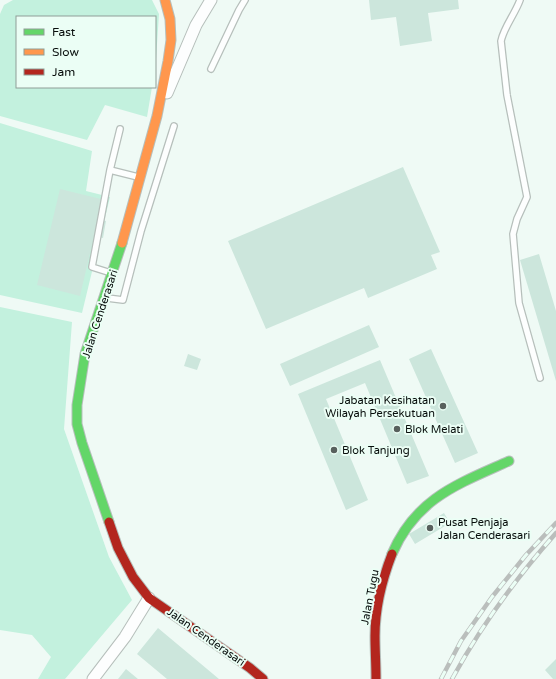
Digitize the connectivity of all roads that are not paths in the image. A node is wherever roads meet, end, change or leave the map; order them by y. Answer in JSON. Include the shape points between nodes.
{"nodes":[{"id":1,"x":165,"y":0,"type":"edge"},
{"id":2,"x":211,"y":0,"type":"edge"},
{"id":3,"x":245,"y":0,"type":"edge"},
{"id":4,"x":520,"y":0,"type":"edge"},
{"id":5,"x":211,"y":69,"type":"dead end"},
{"id":6,"x":157,"y":116,"type":"junction"},
{"id":7,"x":174,"y":126,"type":"dead end"},
{"id":8,"x":120,"y":129,"type":"dead end"},
{"id":9,"x":110,"y":170,"type":"junction"},
{"id":10,"x":140,"y":177,"type":"junction"},
{"id":11,"x":126,"y":227,"type":"junction"},
{"id":12,"x":142,"y":231,"type":"junction"},
{"id":13,"x":113,"y":273,"type":"junction"},
{"id":14,"x":104,"y":298,"type":"junction"},
{"id":15,"x":540,"y":378,"type":"dead end"},
{"id":16,"x":509,"y":461,"type":"dead end"},
{"id":17,"x":149,"y":598,"type":"junction"},
{"id":18,"x":93,"y":679,"type":"edge"},
{"id":19,"x":263,"y":679,"type":"edge"},
{"id":20,"x":376,"y":679,"type":"edge"}],
"edges":[{"from":1,"to":6,"type":"street","name":"Jalan Cenderasari","via":[[170,19],[171,40]]},
{"from":2,"to":6,"type":"street","name":"Jalan Cenderasari","via":[[196,25]]},
{"from":3,"to":5,"type":"lane"},
{"from":4,"to":15,"type":"lane","via":[[501,41],[507,96],[527,197],[513,234],[519,303]]},
{"from":6,"to":10,"type":"street","name":"Jalan Cenderasari"},
{"from":7,"to":12,"type":"lane"},
{"from":8,"to":9,"type":"lane"},
{"from":9,"to":10,"type":"lane"},
{"from":9,"to":13,"type":"lane","via":[[92,267]]},
{"from":10,"to":11,"type":"street","name":"Jalan Cenderasari"},
{"from":11,"to":12,"type":"lane"},
{"from":11,"to":13,"type":"street","name":"Jalan Cenderasari"},
{"from":12,"to":14,"type":"lane","via":[[123,300]]},
{"from":13,"to":14,"type":"street","name":"Jalan Cenderasari"},
{"from":14,"to":17,"type":"street","name":"Jalan Cenderasari","via":[[85,354],[77,405],[77,424],[118,548],[133,577]]},
{"from":16,"to":20,"type":"street","name":"Jalan Tugu","via":[[456,485],[417,514],[406,527],[387,567],[381,591],[375,631]]},
{"from":17,"to":18,"type":"street","via":[[125,637]]},
{"from":17,"to":19,"type":"street","name":"Jalan Cenderasari"}]}
